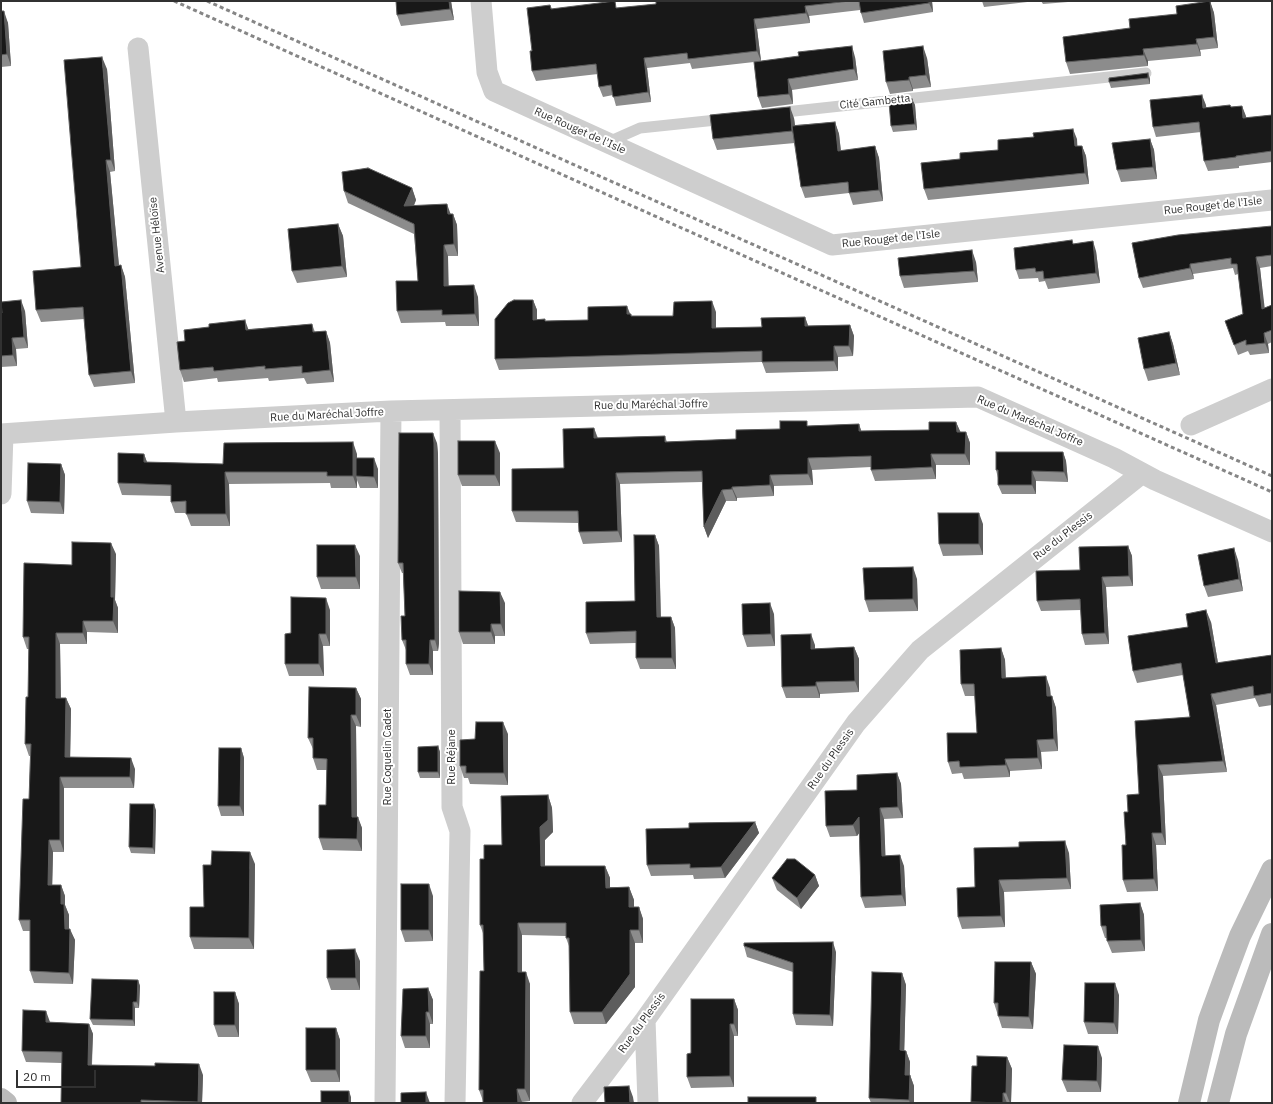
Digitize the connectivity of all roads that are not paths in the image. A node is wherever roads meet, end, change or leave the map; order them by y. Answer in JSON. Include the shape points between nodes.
{"nodes":[{"id":1,"x":481,"y":1,"type":"edge"},
{"id":2,"x":138,"y":48,"type":"dead end"},
{"id":3,"x":1146,"y":73,"type":"edge"},
{"id":4,"x":764,"y":114,"type":"edge"},
{"id":5,"x":740,"y":117,"type":"edge"},
{"id":6,"x":606,"y":143,"type":"junction"},
{"id":7,"x":1272,"y":200,"type":"edge"},
{"id":8,"x":1272,"y":389,"type":"edge"},
{"id":9,"x":450,"y":410,"type":"junction"},
{"id":10,"x":390,"y":412,"type":"junction"},
{"id":11,"x":176,"y":422,"type":"junction"},
{"id":12,"x":1191,"y":425,"type":"dead end"},
{"id":13,"x":2,"y":434,"type":"edge"},
{"id":14,"x":1141,"y":474,"type":"junction"},
{"id":15,"x":1,"y":494,"type":"edge"},
{"id":16,"x":1272,"y":532,"type":"edge"},
{"id":17,"x":1272,"y":870,"type":"edge"},
{"id":18,"x":1272,"y":934,"type":"edge"},
{"id":19,"x":645,"y":1020,"type":"junction"},
{"id":20,"x":1,"y":1099,"type":"edge"},
{"id":21,"x":6,"y":1103,"type":"edge"},
{"id":22,"x":385,"y":1103,"type":"edge"},
{"id":23,"x":455,"y":1103,"type":"edge"},
{"id":24,"x":582,"y":1103,"type":"edge"},
{"id":25,"x":648,"y":1103,"type":"edge"},
{"id":26,"x":1189,"y":1103,"type":"edge"},
{"id":27,"x":1218,"y":1103,"type":"edge"}],
"edges":[{"from":1,"to":6,"type":"street","name":"Rue Rouget de l'Isle","via":[[487,72],[494,91]]},
{"from":2,"to":11,"type":"street","name":"Avenue Héloïse"},
{"from":3,"to":4,"type":"lane","name":"Cité Gambetta"},
{"from":5,"to":6,"type":"lane","via":[[640,128]]},
{"from":6,"to":7,"type":"street","name":"Rue Rouget de l'Isle","via":[[832,245]]},
{"from":8,"to":12,"type":"street"},
{"from":9,"to":10,"type":"street","name":"Rue du Maréchal Joffre"},
{"from":9,"to":14,"type":"street","name":"Rue du Maréchal Joffre","via":[[978,397],[1114,458]]},
{"from":9,"to":23,"type":"street","name":"Rue Réjane","via":[[452,807],[460,831]]},
{"from":10,"to":11,"type":"street","name":"Rue du Maréchal Joffre"},
{"from":10,"to":22,"type":"street","name":"Rue Coquelin Cadet"},
{"from":11,"to":13,"type":"street","name":"Rue du Maréchal Joffre"},
{"from":13,"to":15,"type":"street"},
{"from":14,"to":16,"type":"street","name":"Rue du Maréchal Joffre"},
{"from":14,"to":19,"type":"street","name":"Rue du Plessis","via":[[920,650],[856,723]]},
{"from":17,"to":26,"type":"street","via":[[1240,936],[1209,1020]]},
{"from":18,"to":27,"type":"street","via":[[1236,1034]]},
{"from":19,"to":24,"type":"street","name":"Rue du Plessis"},
{"from":19,"to":25,"type":"street"},
{"from":20,"to":21,"type":"street"}]}
